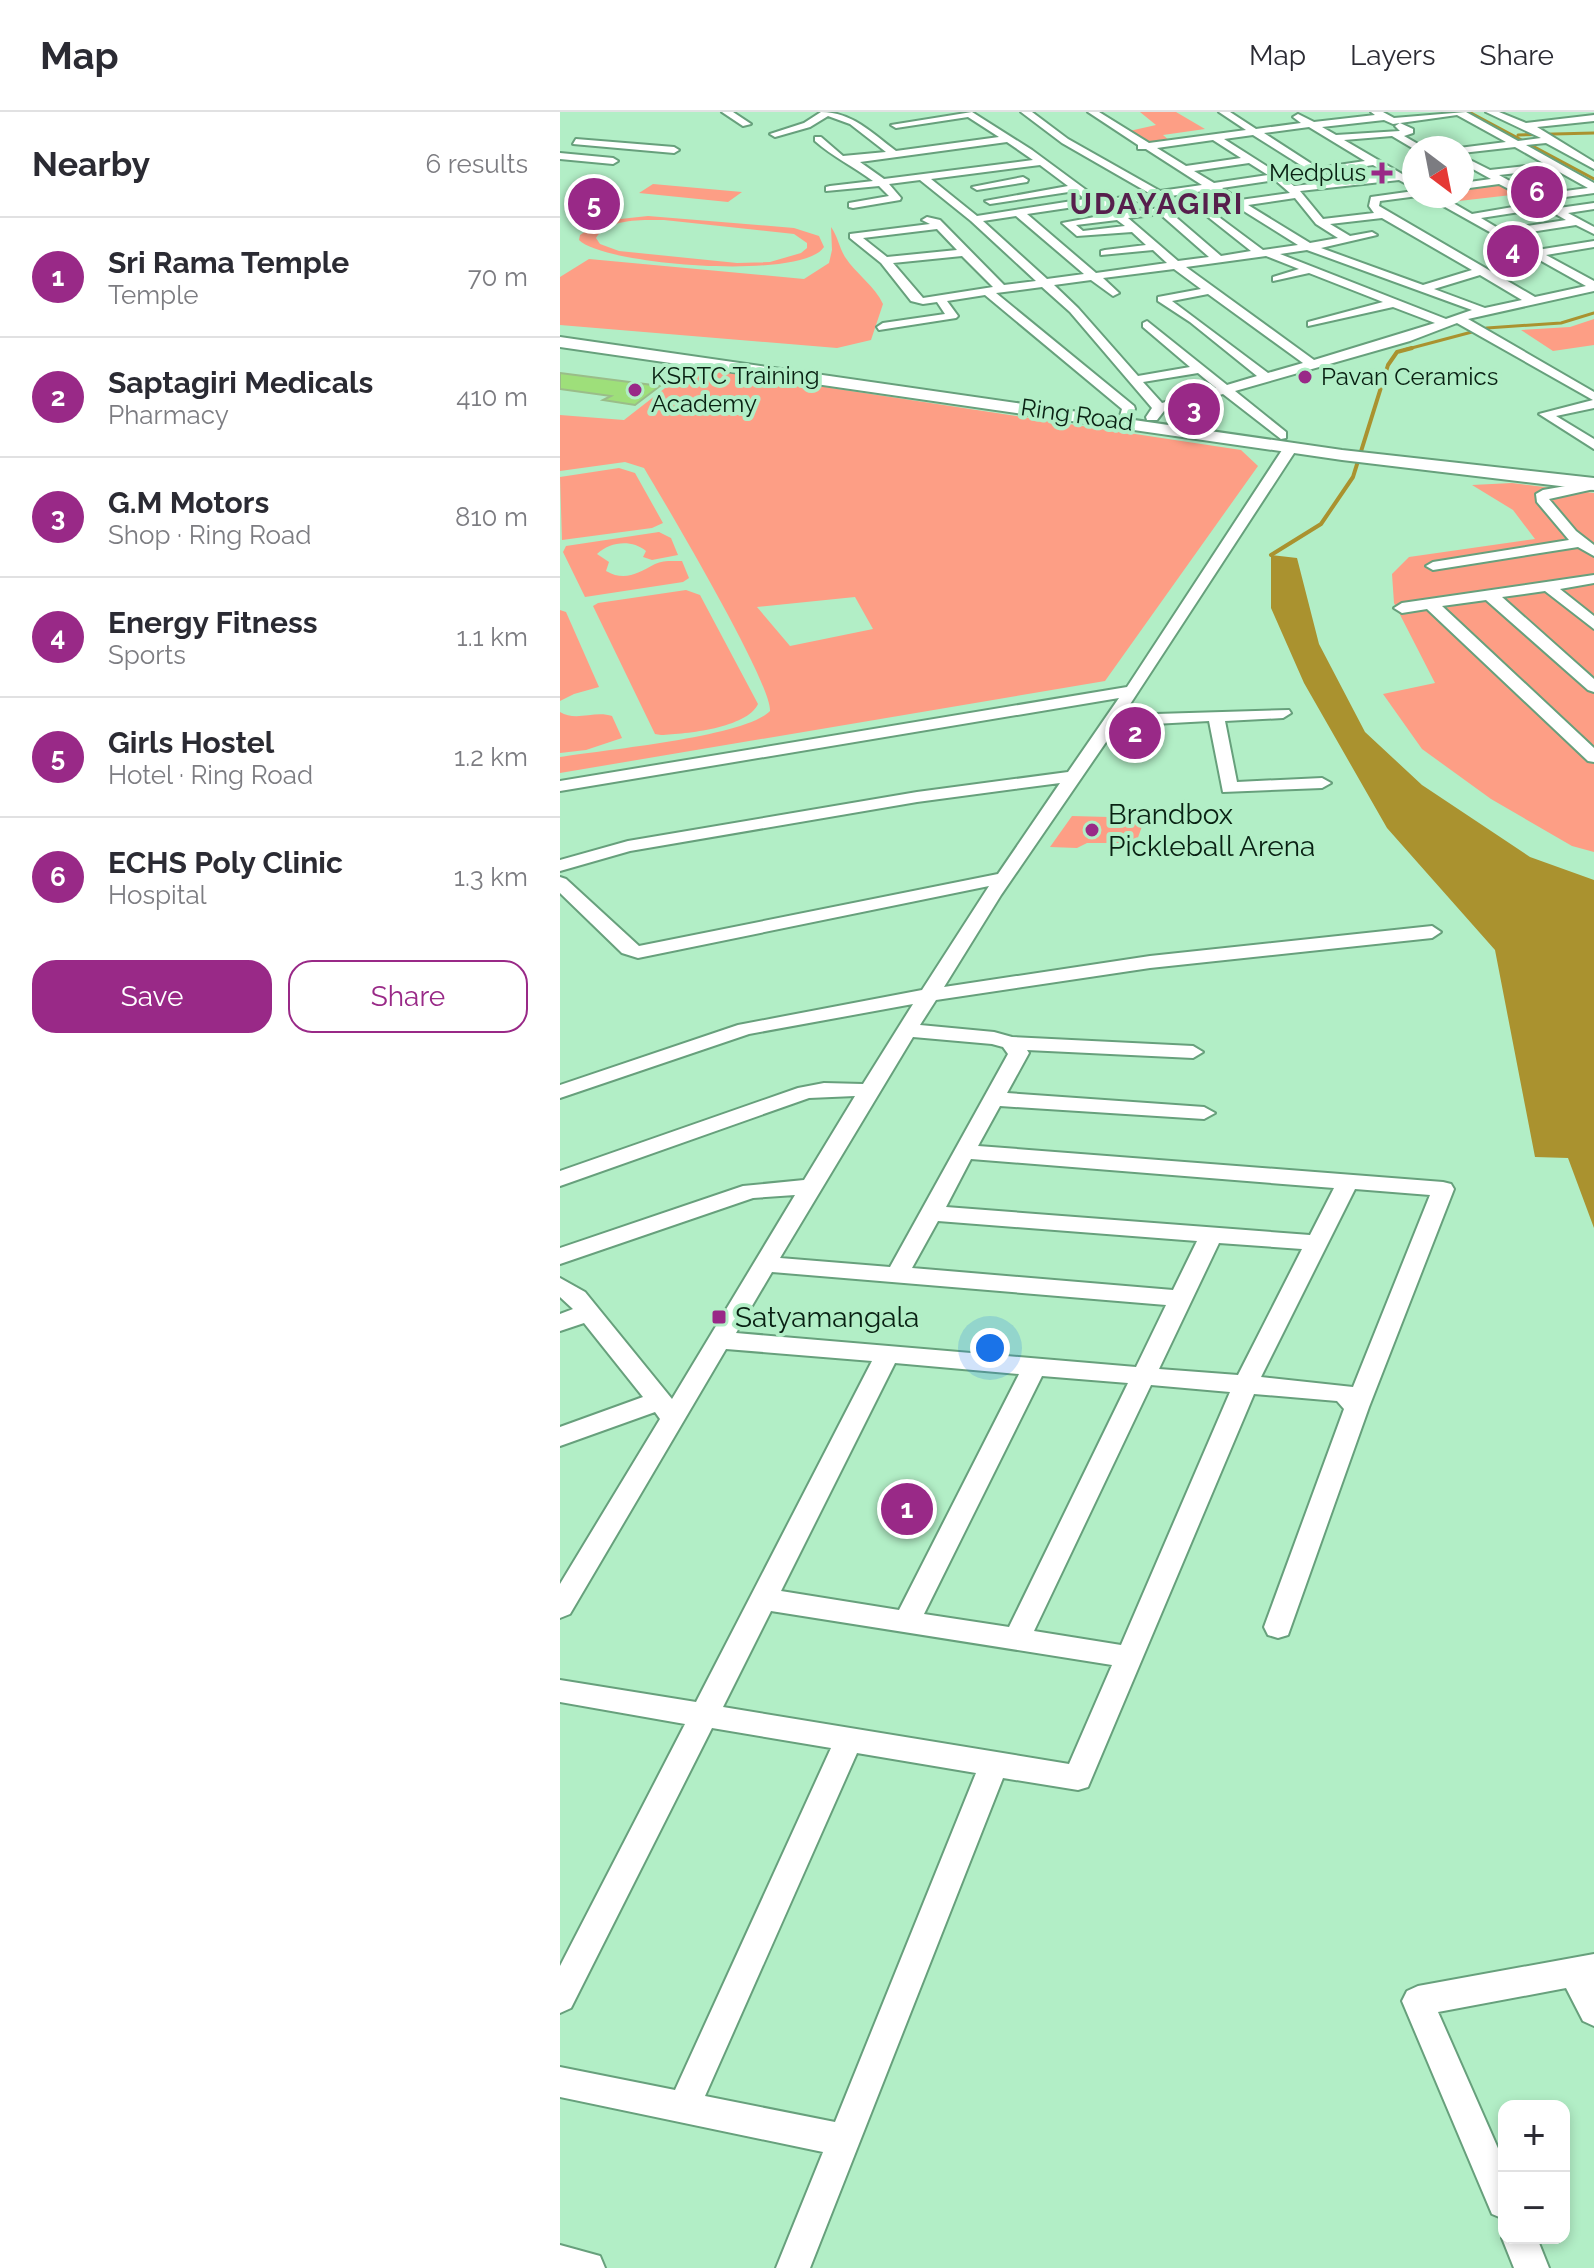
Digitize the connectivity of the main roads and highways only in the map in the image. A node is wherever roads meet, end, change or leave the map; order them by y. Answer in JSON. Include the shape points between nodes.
{"nodes":[{"id":1,"x":561,"y":335,"type":"edge"},
{"id":2,"x":1290,"y":440,"type":"junction"},
{"id":3,"x":1398,"y":456,"type":"junction"},
{"id":4,"x":1594,"y":474,"type":"edge"},
{"id":5,"x":1594,"y":485,"type":"edge"}],
"edges":[{"from":1,"to":2,"type":"main road","name":"Ring Road"},
{"from":1,"to":2,"type":"main road","name":"Ring Road","via":[[852,371],[1125,413],[1155,412]]},
{"from":2,"to":3,"type":"main road","name":"Ring Road"},
{"from":3,"to":4,"type":"main road","name":"Ring Road"},
{"from":3,"to":5,"type":"main road","name":"Ring Road"}]}
